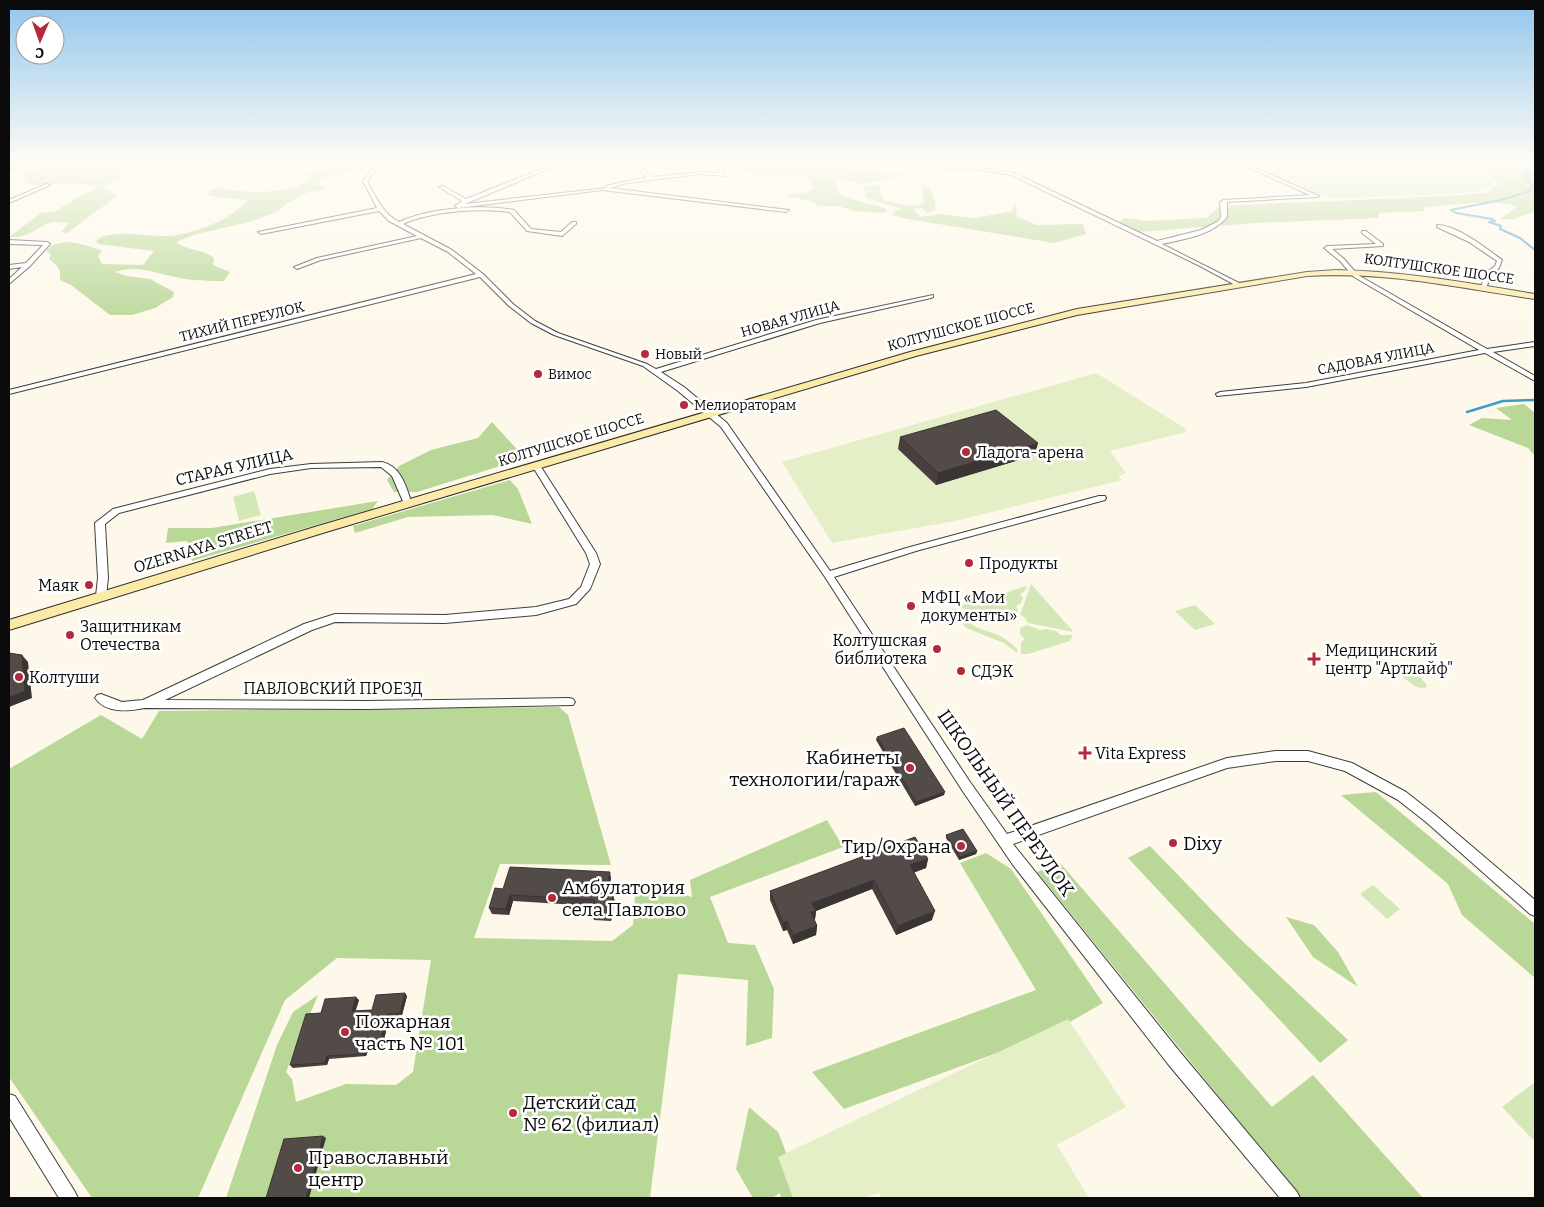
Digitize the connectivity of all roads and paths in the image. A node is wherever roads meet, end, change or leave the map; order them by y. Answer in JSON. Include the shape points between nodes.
{"nodes":[{"id":1,"x":327,"y":219,"type":"edge"},
{"id":2,"x":395,"y":219,"type":"edge"},
{"id":3,"x":408,"y":219,"type":"edge"},
{"id":4,"x":421,"y":219,"type":"edge"},
{"id":5,"x":519,"y":219,"type":"edge"},
{"id":6,"x":1107,"y":219,"type":"edge"},
{"id":7,"x":1222,"y":219,"type":"edge"},
{"id":8,"x":401,"y":223,"type":"junction"},
{"id":9,"x":574,"y":223,"type":"dead end"},
{"id":10,"x":1439,"y":226,"type":"dead end"},
{"id":11,"x":261,"y":232,"type":"dead end"},
{"id":12,"x":1364,"y":232,"type":"dead end"},
{"id":13,"x":422,"y":236,"type":"junction"},
{"id":14,"x":9,"y":242,"type":"edge"},
{"id":15,"x":1156,"y":243,"type":"junction"},
{"id":16,"x":28,"y":265,"type":"junction"},
{"id":17,"x":9,"y":267,"type":"edge"},
{"id":18,"x":297,"y":267,"type":"dead end"},
{"id":19,"x":1354,"y":273,"type":"junction"},
{"id":20,"x":481,"y":275,"type":"junction"},
{"id":21,"x":9,"y":282,"type":"edge"},
{"id":22,"x":1239,"y":285,"type":"junction"},
{"id":23,"x":1483,"y":288,"type":"junction"},
{"id":24,"x":931,"y":296,"type":"dead end"},
{"id":25,"x":1535,"y":297,"type":"edge"},
{"id":26,"x":1535,"y":344,"type":"edge"},
{"id":27,"x":1484,"y":351,"type":"junction"},
{"id":28,"x":657,"y":372,"type":"junction"},
{"id":29,"x":1535,"y":380,"type":"edge"},
{"id":30,"x":9,"y":392,"type":"edge"},
{"id":31,"x":1220,"y":394,"type":"dead end"},
{"id":32,"x":711,"y":414,"type":"junction"},
{"id":33,"x":537,"y":467,"type":"junction"},
{"id":34,"x":1102,"y":498,"type":"dead end"},
{"id":35,"x":408,"y":504,"type":"junction"},
{"id":36,"x":828,"y":575,"type":"junction"},
{"id":37,"x":101,"y":596,"type":"junction"},
{"id":38,"x":9,"y":625,"type":"edge"},
{"id":39,"x":100,"y":698,"type":"dead end"},
{"id":40,"x":569,"y":702,"type":"dead end"},
{"id":41,"x":145,"y":704,"type":"junction"},
{"id":42,"x":1004,"y":842,"type":"junction"},
{"id":43,"x":1535,"y":910,"type":"edge"},
{"id":44,"x":9,"y":1102,"type":"edge"},
{"id":45,"x":69,"y":1198,"type":"edge"},
{"id":46,"x":1291,"y":1198,"type":"edge"}],
"edges":[{"from":1,"to":11,"type":"street"},
{"from":2,"to":8,"type":"street","name":"ШКОЛЬНЫЙ ПЕРЕУЛОК"},
{"from":3,"to":8,"type":"street"},
{"from":4,"to":8,"type":"street"},
{"from":5,"to":9,"type":"street","via":[[529,230],[562,234]]},
{"from":6,"to":15,"type":"street"},
{"from":7,"to":15,"type":"street","via":[[1204,231]]},
{"from":8,"to":13,"type":"street","name":"ШКОЛЬНЫЙ ПЕРЕУЛОК"},
{"from":10,"to":23,"type":"street","via":[[1484,248],[1500,262],[1489,272]]},
{"from":12,"to":19,"type":"street","via":[[1381,245],[1327,248]]},
{"from":13,"to":18,"type":"street"},
{"from":13,"to":20,"type":"street","name":"ШКОЛЬНЫЙ ПЕРЕУЛОК","via":[[450,251]]},
{"from":14,"to":16,"type":"street","via":[[47,244]]},
{"from":15,"to":22,"type":"street"},
{"from":16,"to":17,"type":"street"},
{"from":16,"to":21,"type":"street"},
{"from":19,"to":22,"type":"main road","name":"КОЛТУШСКОЕ ШОССЕ","via":[[1322,273]]},
{"from":19,"to":23,"type":"main road","name":"КОЛТУШСКОЕ ШОССЕ"},
{"from":19,"to":27,"type":"street"},
{"from":20,"to":28,"type":"street","name":"ШКОЛЬНЫЙ ПЕРЕУЛОК","via":[[511,305],[543,328]]},
{"from":20,"to":30,"type":"street","name":"ТИХИЙ ПЕРЕУЛОК"},
{"from":22,"to":32,"type":"main road","name":"КОЛТУШСКОЕ ШОССЕ","via":[[1133,301],[1051,318],[843,374]]},
{"from":23,"to":25,"type":"main road","name":"КОЛТУШСКОЕ ШОССЕ"},
{"from":24,"to":28,"type":"street","name":"НОВАЯ УЛИЦА","via":[[818,321]]},
{"from":26,"to":27,"type":"street","name":"САДОВАЯ УЛИЦА"},
{"from":27,"to":29,"type":"street"},
{"from":27,"to":31,"type":"street","name":"САДОВАЯ УЛИЦА","via":[[1306,385]]},
{"from":28,"to":32,"type":"street","name":"ШКОЛЬНЫЙ ПЕРЕУЛОК"},
{"from":32,"to":33,"type":"main road","name":"КОЛТУШСКОЕ ШОССЕ"},
{"from":32,"to":36,"type":"street","name":"ШКОЛЬНЫЙ ПЕРЕУЛОК","via":[[724,425]]},
{"from":33,"to":35,"type":"main road","name":"КОЛТУШСКОЕ ШОССЕ"},
{"from":33,"to":41,"type":"street","via":[[595,564],[586,589],[572,602],[536,611],[445,619],[335,618],[308,627]]},
{"from":34,"to":36,"type":"street"},
{"from":35,"to":37,"type":"main road","name":"OZERNAYA STREET"},
{"from":35,"to":37,"type":"street","name":"СТАРАЯ УЛИЦА","via":[[395,472],[382,464],[311,466],[270,472],[116,511],[100,523]]},
{"from":36,"to":42,"type":"street","name":"ШКОЛЬНЫЙ ПЕРЕУЛОК"},
{"from":37,"to":38,"type":"main road","name":"OZERNAYA STREET"},
{"from":39,"to":41,"type":"street","name":"ПАВЛОВСКИЙ ПРОЕЗД","via":[[114,706]]},
{"from":40,"to":41,"type":"street","name":"ПАВЛОВСКИЙ ПРОЕЗД","via":[[367,706]]},
{"from":42,"to":43,"type":"street","via":[[1226,764],[1276,756],[1308,756],[1348,766],[1402,796]]},
{"from":42,"to":46,"type":"street","name":"ШКОЛЬНЫЙ ПЕРЕУЛОК","via":[[1174,1058]]},
{"from":44,"to":45,"type":"street"}]}
